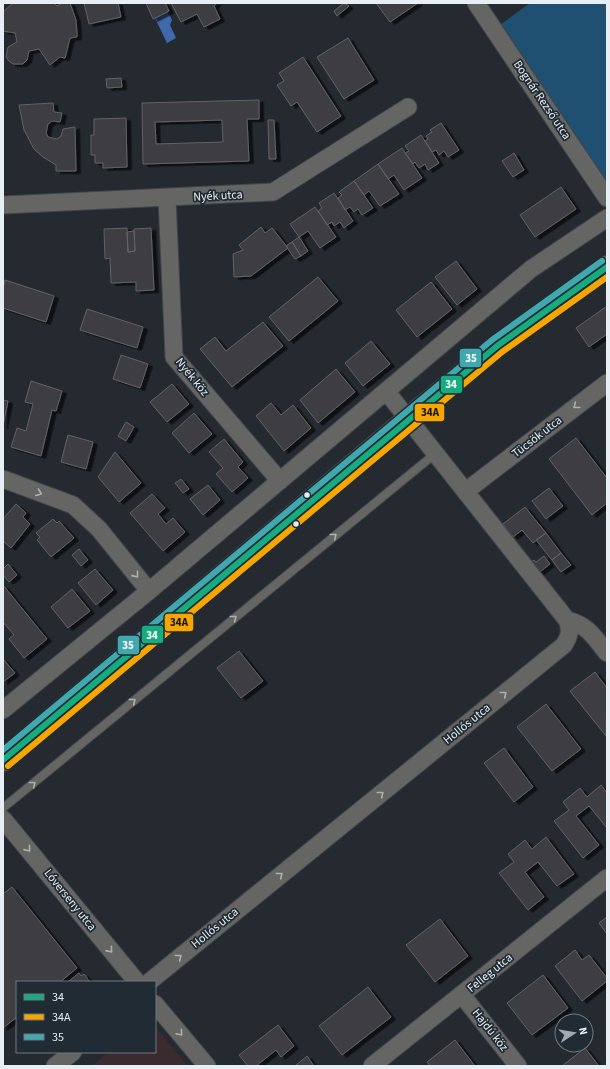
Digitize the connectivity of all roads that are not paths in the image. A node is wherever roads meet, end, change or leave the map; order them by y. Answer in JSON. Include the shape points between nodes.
{"nodes":[{"id":1,"x":476,"y":3,"type":"edge"},
{"id":2,"x":408,"y":108,"type":"dead end"},
{"id":3,"x":167,"y":198,"type":"junction"},
{"id":4,"x":607,"y":198,"type":"edge"},
{"id":5,"x":3,"y":205,"type":"edge"},
{"id":6,"x":607,"y":218,"type":"edge"},
{"id":7,"x":607,"y":267,"type":"edge"},
{"id":8,"x":607,"y":383,"type":"edge"},
{"id":9,"x":386,"y":391,"type":"junction"},
{"id":10,"x":408,"y":419,"type":"junction"},
{"id":11,"x":436,"y":453,"type":"junction"},
{"id":12,"x":3,"y":479,"type":"edge"},
{"id":13,"x":280,"y":481,"type":"junction"},
{"id":14,"x":466,"y":491,"type":"junction"},
{"id":15,"x":149,"y":591,"type":"junction"},
{"id":16,"x":567,"y":620,"type":"junction"},
{"id":17,"x":607,"y":653,"type":"edge"},
{"id":18,"x":3,"y":710,"type":"edge"},
{"id":19,"x":3,"y":760,"type":"edge"},
{"id":20,"x":3,"y":808,"type":"edge"},
{"id":21,"x":3,"y":819,"type":"edge"},
{"id":22,"x":607,"y":878,"type":"edge"},
{"id":23,"x":136,"y":981,"type":"edge"},
{"id":24,"x":150,"y":981,"type":"edge"},
{"id":25,"x":462,"y":995,"type":"junction"},
{"id":26,"x":156,"y":1005,"type":"edge"},
{"id":27,"x":71,"y":1053,"type":"edge"},
{"id":28,"x":55,"y":1066,"type":"edge"},
{"id":29,"x":207,"y":1066,"type":"edge"},
{"id":30,"x":372,"y":1066,"type":"edge"},
{"id":31,"x":518,"y":1066,"type":"edge"}],
"edges":[{"from":1,"to":4,"type":"street","name":"Bognár Rezső utca"},
{"from":2,"to":3,"type":"street","name":"Nyék utca","via":[[273,192]]},
{"from":3,"to":5,"type":"street","name":"Nyék utca"},
{"from":3,"to":13,"type":"street","name":"Nyék köz","via":[[174,357]]},
{"from":6,"to":9,"type":"street","via":[[530,268]]},
{"from":7,"to":10,"type":"main road","via":[[503,342]]},
{"from":8,"to":14,"type":"street","name":"Tücsök utca","one_way":true},
{"from":9,"to":10,"type":"street"},
{"from":9,"to":13,"type":"street"},
{"from":10,"to":11,"type":"street"},
{"from":10,"to":19,"type":"main road"},
{"from":11,"to":14,"type":"street"},
{"from":20,"to":11,"type":"lane","one_way":true},
{"from":12,"to":15,"type":"street","one_way":true,"via":[[72,505],[99,529]]},
{"from":13,"to":15,"type":"street"},
{"from":14,"to":16,"type":"street"},
{"from":15,"to":18,"type":"street"},
{"from":16,"to":17,"type":"street","via":[[578,622],[587,628]]},
{"from":24,"to":16,"type":"street","name":"Hollós utca","one_way":true,"via":[[564,645],[570,634]]},
{"from":21,"to":23,"type":"street","name":"Lóverseny utca","one_way":true},
{"from":22,"to":25,"type":"street","name":"Felleg utca"},
{"from":25,"to":30,"type":"street","name":"Felleg utca"},
{"from":25,"to":31,"type":"street","name":"Hajdú köz"},
{"from":26,"to":29,"type":"street","one_way":true},
{"from":27,"to":28,"type":"street"}]}
